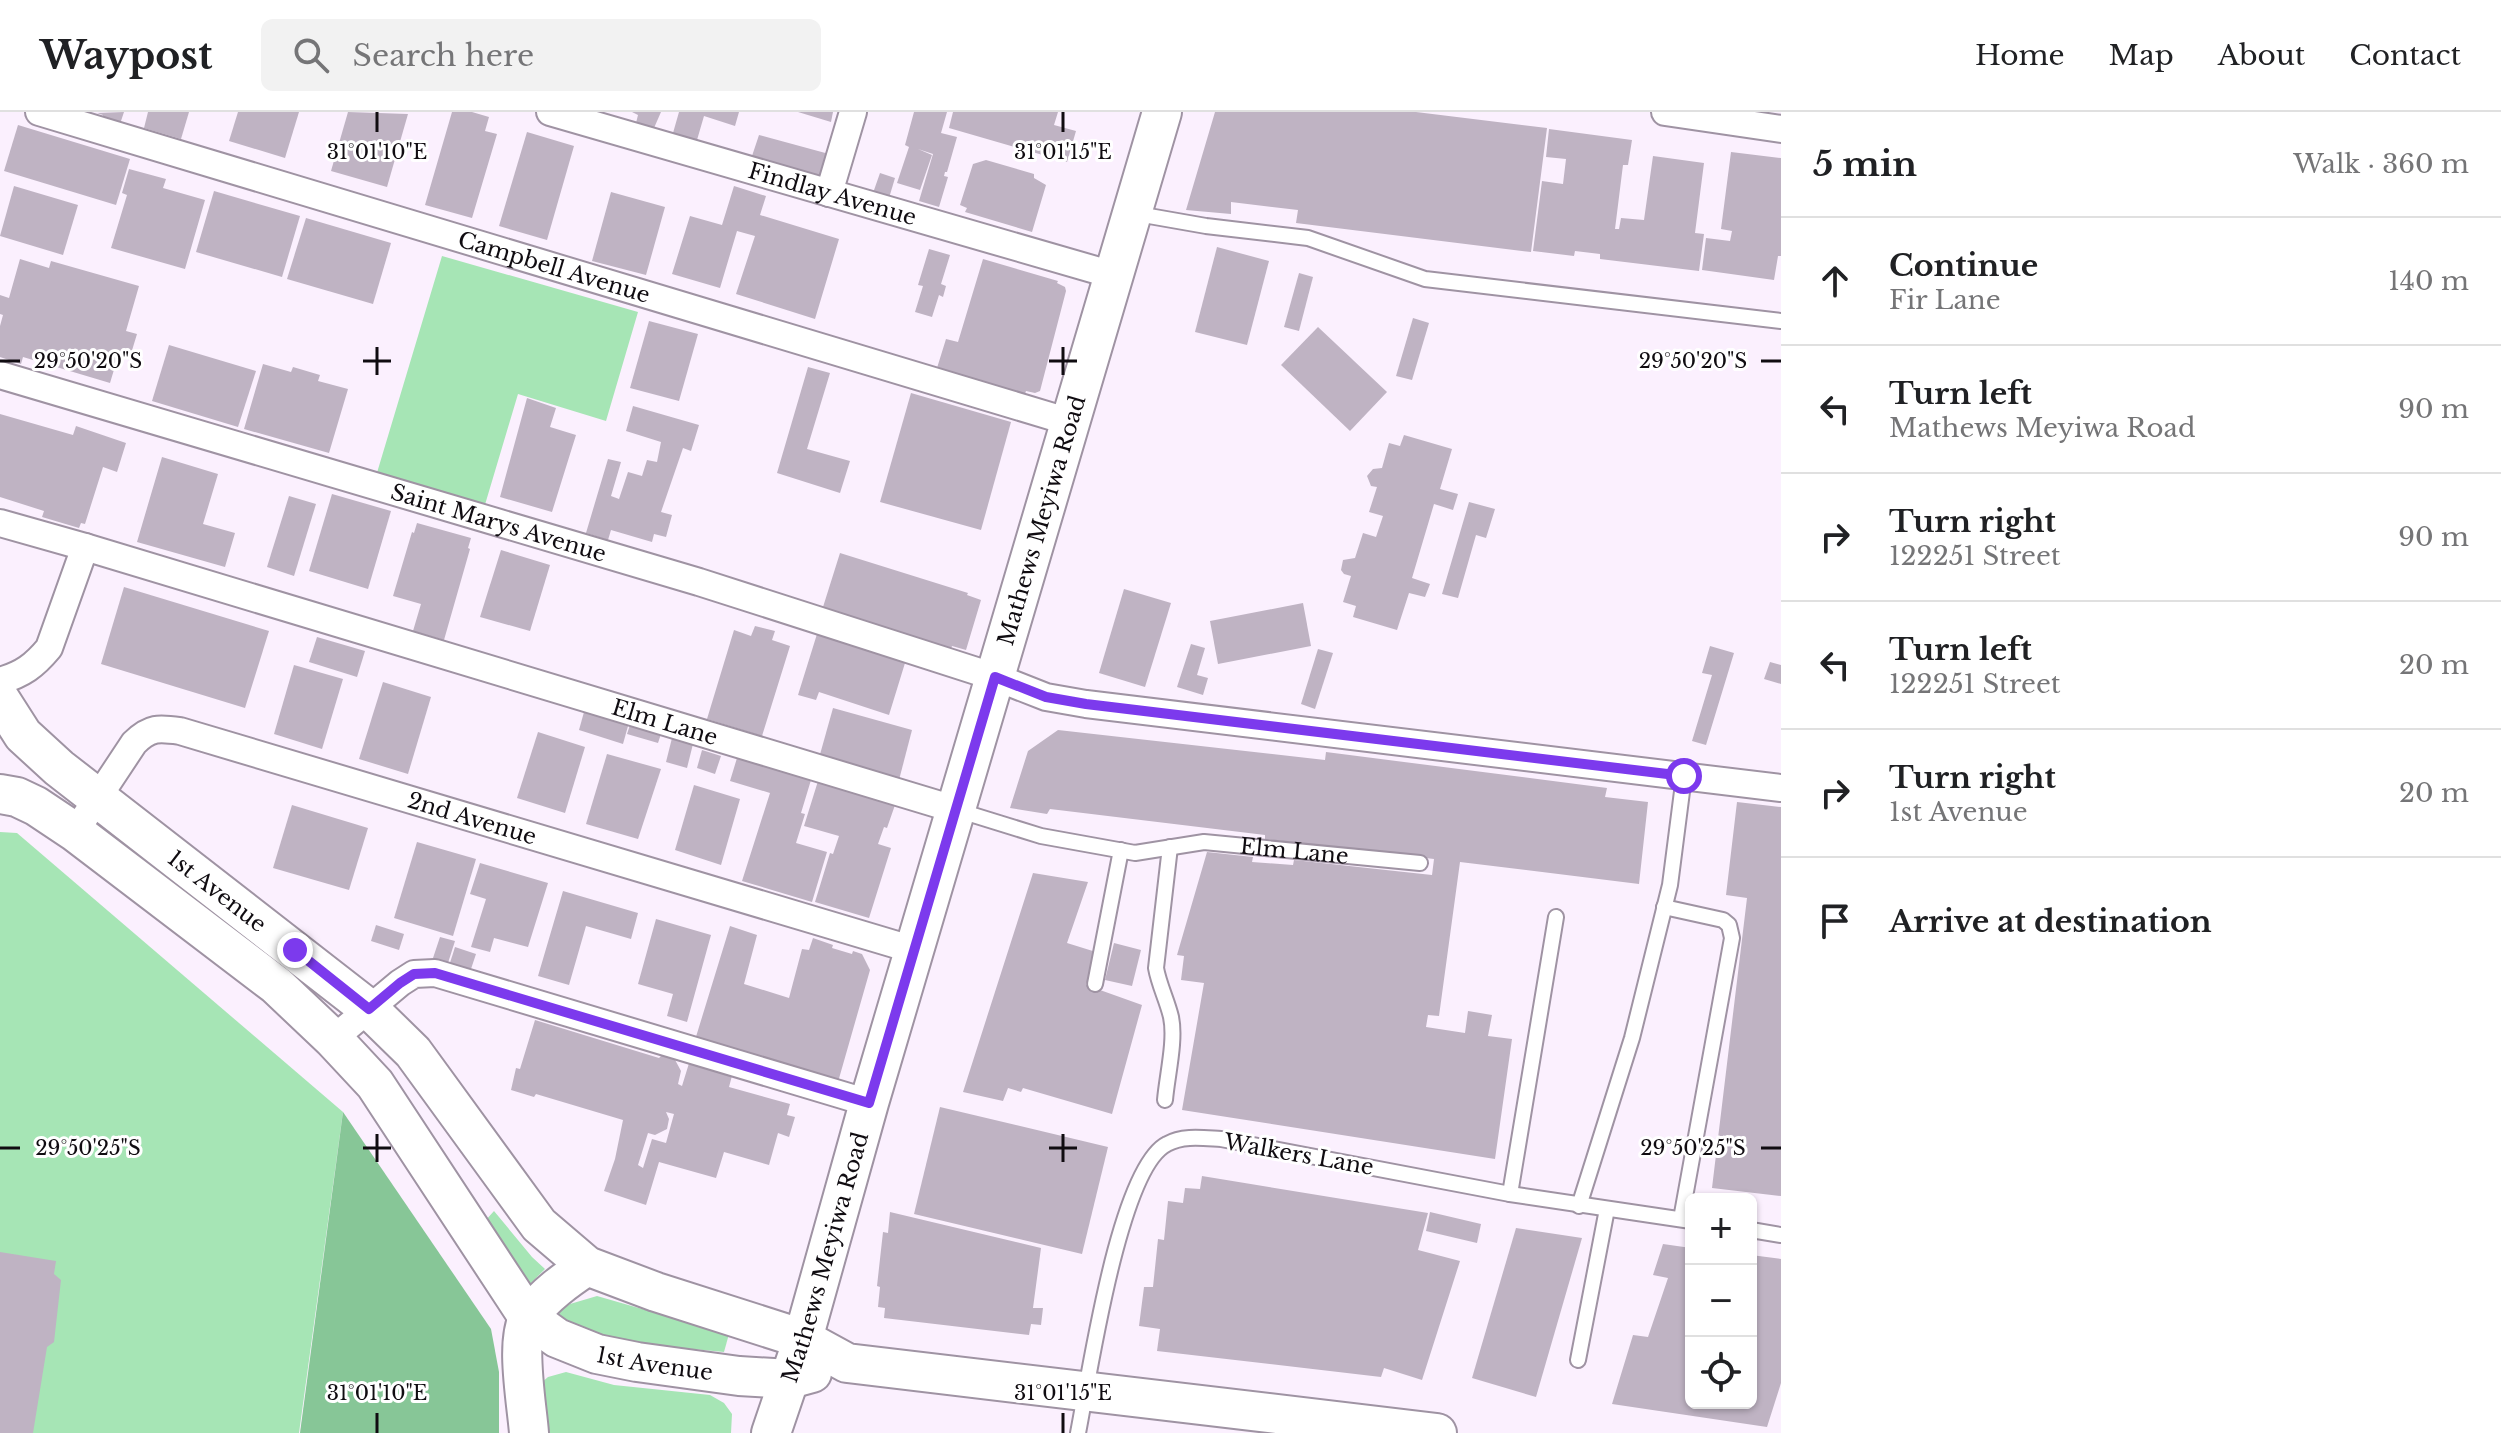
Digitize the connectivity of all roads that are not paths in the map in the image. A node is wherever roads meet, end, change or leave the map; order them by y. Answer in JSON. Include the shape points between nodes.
{"nodes":[{"id":1,"x":39,"y":112,"type":"edge"},
{"id":2,"x":550,"y":112,"type":"edge"},
{"id":3,"x":853,"y":112,"type":"edge"},
{"id":4,"x":1162,"y":112,"type":"edge"},
{"id":5,"x":1665,"y":112,"type":"edge"},
{"id":6,"x":1781,"y":129,"type":"edge"},
{"id":7,"x":829,"y":193,"type":"junction"},
{"id":8,"x":1132,"y":213,"type":"junction"},
{"id":9,"x":1113,"y":275,"type":"junction"},
{"id":10,"x":1781,"y":321,"type":"edge"},
{"id":11,"x":0,"y":375,"type":"edge"},
{"id":12,"x":1070,"y":422,"type":"junction"},
{"id":13,"x":0,"y":523,"type":"edge"},
{"id":14,"x":85,"y":547,"type":"junction"},
{"id":15,"x":995,"y":677,"type":"junction"},
{"id":16,"x":0,"y":681,"type":"edge"},
{"id":17,"x":0,"y":699,"type":"edge"},
{"id":18,"x":1684,"y":776,"type":"junction"},
{"id":19,"x":1781,"y":788,"type":"edge"},
{"id":20,"x":0,"y":794,"type":"edge"},
{"id":21,"x":98,"y":800,"type":"junction"},
{"id":22,"x":957,"y":810,"type":"junction"},
{"id":23,"x":75,"y":832,"type":"junction"},
{"id":24,"x":1170,"y":847,"type":"junction"},
{"id":25,"x":1121,"y":850,"type":"junction"},
{"id":26,"x":1420,"y":863,"type":"dead end"},
{"id":27,"x":1664,"y":907,"type":"junction"},
{"id":28,"x":1556,"y":917,"type":"dead end"},
{"id":29,"x":914,"y":950,"type":"junction"},
{"id":30,"x":1095,"y":984,"type":"dead end"},
{"id":31,"x":369,"y":1009,"type":"junction"},
{"id":32,"x":333,"y":1039,"type":"junction"},
{"id":33,"x":1165,"y":1100,"type":"dead end"},
{"id":34,"x":869,"y":1103,"type":"junction"},
{"id":35,"x":1690,"y":1193,"type":"edge"},
{"id":36,"x":1510,"y":1194,"type":"junction"},
{"id":37,"x":1579,"y":1206,"type":"junction"},
{"id":38,"x":1607,"y":1209,"type":"junction"},
{"id":39,"x":1685,"y":1220,"type":"edge"},
{"id":40,"x":1757,"y":1231,"type":"edge"},
{"id":41,"x":1781,"y":1235,"type":"edge"},
{"id":42,"x":587,"y":1266,"type":"junction"},
{"id":43,"x":528,"y":1317,"type":"junction"},
{"id":44,"x":803,"y":1339,"type":"junction"},
{"id":45,"x":1578,"y":1360,"type":"dead end"},
{"id":46,"x":847,"y":1363,"type":"junction"},
{"id":47,"x":790,"y":1379,"type":"junction"},
{"id":48,"x":1086,"y":1390,"type":"junction"},
{"id":49,"x":529,"y":1433,"type":"edge"},
{"id":50,"x":771,"y":1433,"type":"edge"},
{"id":51,"x":1078,"y":1433,"type":"edge"},
{"id":52,"x":1437,"y":1433,"type":"edge"}],
"edges":[{"from":1,"to":12,"type":"street","name":"Campbell Avenue"},
{"from":2,"to":7,"type":"street","name":"Findlay Avenue"},
{"from":3,"to":7,"type":"street"},
{"from":4,"to":8,"type":"main road","name":"Mathews Meyiwa Road"},
{"from":5,"to":6,"type":"street"},
{"from":7,"to":9,"type":"street","name":"Findlay Avenue"},
{"from":8,"to":9,"type":"main road","name":"Mathews Meyiwa Road"},
{"from":8,"to":10,"type":"lane","via":[[1308,238],[1425,279]]},
{"from":9,"to":12,"type":"main road","name":"Mathews Meyiwa Road"},
{"from":11,"to":15,"type":"street","name":"Saint Marys Avenue","via":[[699,582]]},
{"from":12,"to":15,"type":"main road","name":"Mathews Meyiwa Road"},
{"from":13,"to":14,"type":"street","name":"Elm Lane"},
{"from":14,"to":16,"type":"street","via":[[49,648],[20,675]]},
{"from":14,"to":22,"type":"street","name":"Elm Lane"},
{"from":15,"to":18,"type":"street","name":"Saint Marys Avenue","via":[[1046,697],[1086,704]]},
{"from":15,"to":22,"type":"main road","name":"Mathews Meyiwa Road"},
{"from":17,"to":21,"type":"main road","name":"1st Avenue","via":[[23,735]]},
{"from":18,"to":19,"type":"street","name":"Saint Marys Avenue"},
{"from":18,"to":27,"type":"lane"},
{"from":20,"to":23,"type":"main road","name":"1st Avenue","via":[[36,806]]},
{"from":21,"to":23,"type":"street","name":"2nd Avenue"},
{"from":21,"to":29,"type":"street","name":"2nd Avenue","via":[[145,732],[180,731]]},
{"from":21,"to":31,"type":"main road","name":"1st Avenue"},
{"from":22,"to":25,"type":"lane","name":"Elm Lane","via":[[1041,836]]},
{"from":22,"to":29,"type":"main road","name":"Mathews Meyiwa Road"},
{"from":23,"to":32,"type":"main road","name":"1st Avenue","via":[[276,985]]},
{"from":24,"to":25,"type":"lane","name":"Elm Lane","via":[[1145,853]]},
{"from":24,"to":26,"type":"lane","name":"Elm Lane","via":[[1204,842]]},
{"from":24,"to":33,"type":"lane","via":[[1156,968],[1172,1030]]},
{"from":25,"to":30,"type":"lane"},
{"from":27,"to":35,"type":"lane","via":[[1723,920],[1732,938]]},
{"from":27,"to":37,"type":"lane","via":[[1632,1038]]},
{"from":28,"to":36,"type":"lane"},
{"from":29,"to":34,"type":"main road","name":"Mathews Meyiwa Road"},
{"from":31,"to":32,"type":"street"},
{"from":31,"to":34,"type":"street","via":[[414,974],[435,973]]},
{"from":31,"to":42,"type":"main road","name":"1st Avenue","via":[[413,1052],[539,1225]]},
{"from":32,"to":43,"type":"main road","name":"1st Avenue","via":[[375,1084]]},
{"from":34,"to":44,"type":"main road","name":"Mathews Meyiwa Road"},
{"from":36,"to":37,"type":"lane","name":"Walkers Lane"},
{"from":36,"to":48,"type":"lane","name":"Walkers Lane","via":[[1221,1139],[1166,1144],[1150,1159],[1136,1186],[1098,1320]]},
{"from":37,"to":38,"type":"lane","name":"Walkers Lane"},
{"from":38,"to":39,"type":"lane","name":"Walkers Lane"},
{"from":38,"to":45,"type":"lane"},
{"from":40,"to":41,"type":"lane"},
{"from":42,"to":43,"type":"main road"},
{"from":42,"to":44,"type":"main road","name":"1st Avenue"},
{"from":43,"to":47,"type":"main road","name":"1st Avenue","via":[[557,1338],[597,1354]]},
{"from":43,"to":49,"type":"main road","via":[[523,1355]]},
{"from":44,"to":46,"type":"main road","name":"1st Avenue"},
{"from":44,"to":47,"type":"main road","name":"Mathews Meyiwa Road"},
{"from":46,"to":47,"type":"main road"},
{"from":46,"to":48,"type":"main road"},
{"from":47,"to":50,"type":"main road","name":"Mathews Meyiwa Road"},
{"from":48,"to":51,"type":"lane","name":"Walkers Lane"},
{"from":48,"to":52,"type":"main road"}]}
